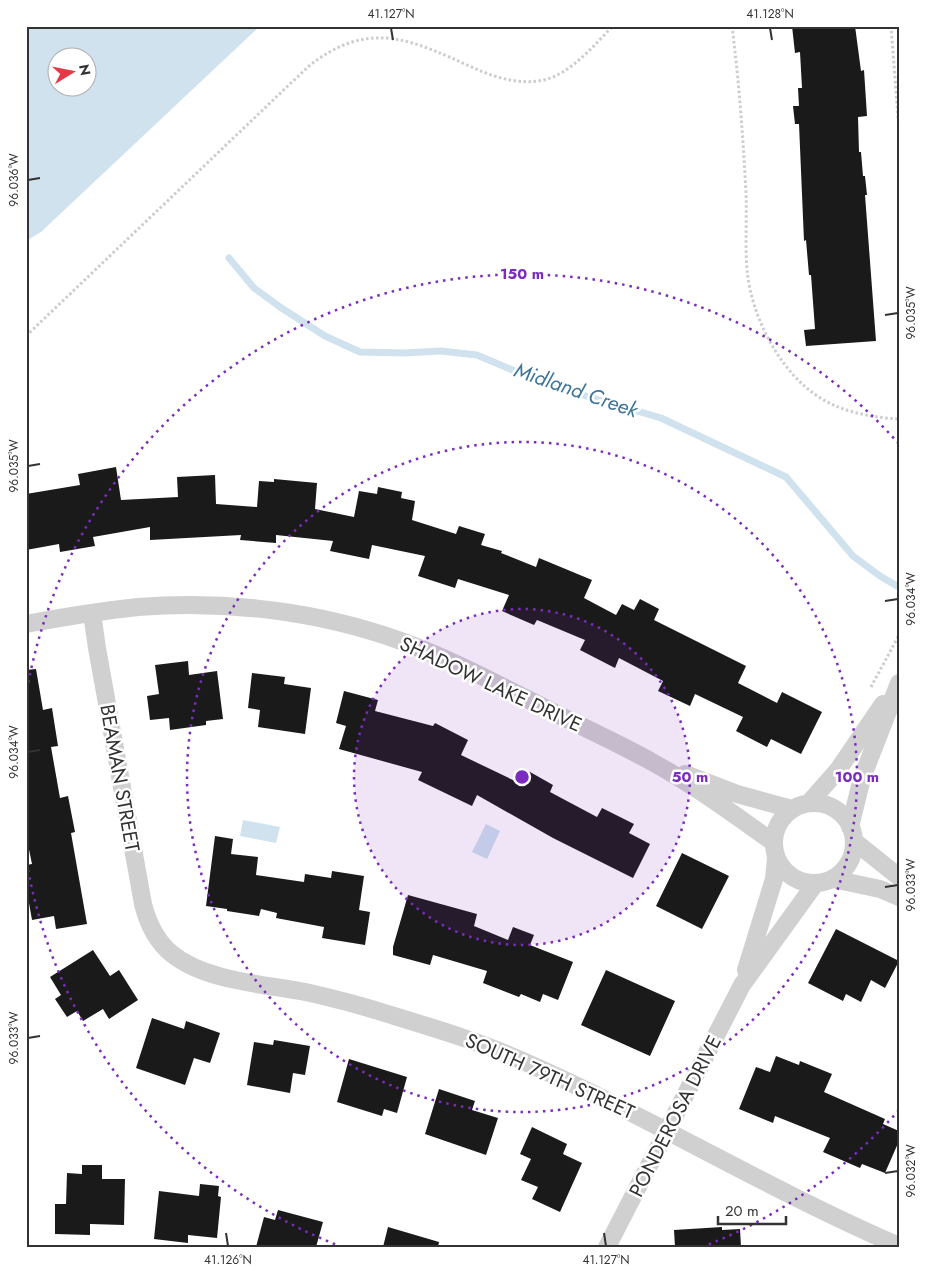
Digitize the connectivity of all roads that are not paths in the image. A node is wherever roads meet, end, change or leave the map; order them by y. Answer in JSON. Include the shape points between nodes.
{"nodes":[{"id":1,"x":92,"y":613,"type":"junction"},
{"id":2,"x":26,"y":624,"type":"edge"},
{"id":3,"x":899,"y":682,"type":"edge"},
{"id":4,"x":652,"y":762,"type":"junction"},
{"id":5,"x":809,"y":803,"type":"junction"},
{"id":6,"x":792,"y":809,"type":"junction"},
{"id":7,"x":852,"y":834,"type":"junction"},
{"id":8,"x":774,"y":850,"type":"junction"},
{"id":9,"x":899,"y":877,"type":"edge"},
{"id":10,"x":833,"y":879,"type":"junction"},
{"id":11,"x":815,"y":884,"type":"junction"},
{"id":12,"x":899,"y":897,"type":"edge"},
{"id":13,"x":158,"y":941,"type":"joint"},
{"id":14,"x":742,"y":985,"type":"junction"},
{"id":15,"x":667,"y":1130,"type":"junction"},
{"id":16,"x":899,"y":1246,"type":"edge"},
{"id":17,"x":608,"y":1247,"type":"edge"}],
"edges":[{"from":1,"to":2,"type":"street","name":"SHADOW LAKE DRIVE"},
{"from":1,"to":4,"type":"street","name":"SHADOW LAKE DRIVE","via":[[173,606],[256,609],[297,614],[370,631],[442,658]]},
{"from":1,"to":13,"type":"street","name":"BEAMAN STREET","via":[[143,904],[148,924]]},
{"from":3,"to":5,"type":"street","via":[[838,770]]},
{"from":3,"to":7,"type":"street","via":[[862,778]]},
{"from":4,"to":6,"type":"street","name":"SHADOW LAKE DRIVE","via":[[737,794]]},
{"from":4,"to":8,"type":"street","name":"SHADOW LAKE DRIVE","via":[[730,812]]},
{"from":5,"to":6,"type":"street"},
{"from":5,"to":7,"type":"street","via":[[819,803],[838,811]]},
{"from":6,"to":8,"type":"street","via":[[778,823]]},
{"from":7,"to":9,"type":"street"},
{"from":7,"to":10,"type":"street","via":[[851,859],[841,874]]},
{"from":8,"to":11,"type":"street","via":[[787,875]]},
{"from":8,"to":14,"type":"street","name":"PONDEROSA DRIVE","via":[[774,879]]},
{"from":10,"to":11,"type":"street"},
{"from":10,"to":12,"type":"street","via":[[880,889]]},
{"from":11,"to":14,"type":"street","name":"PONDEROSA DRIVE"},
{"from":13,"to":15,"type":"street","name":"SOUTH 79TH STREET","via":[[192,967],[212,975],[346,1002],[478,1042]]},
{"from":14,"to":15,"type":"street","name":"PONDEROSA DRIVE"},
{"from":15,"to":16,"type":"street","name":"SOUTH 79TH STREET"},
{"from":15,"to":17,"type":"street","name":"PONDEROSA DRIVE"}]}
